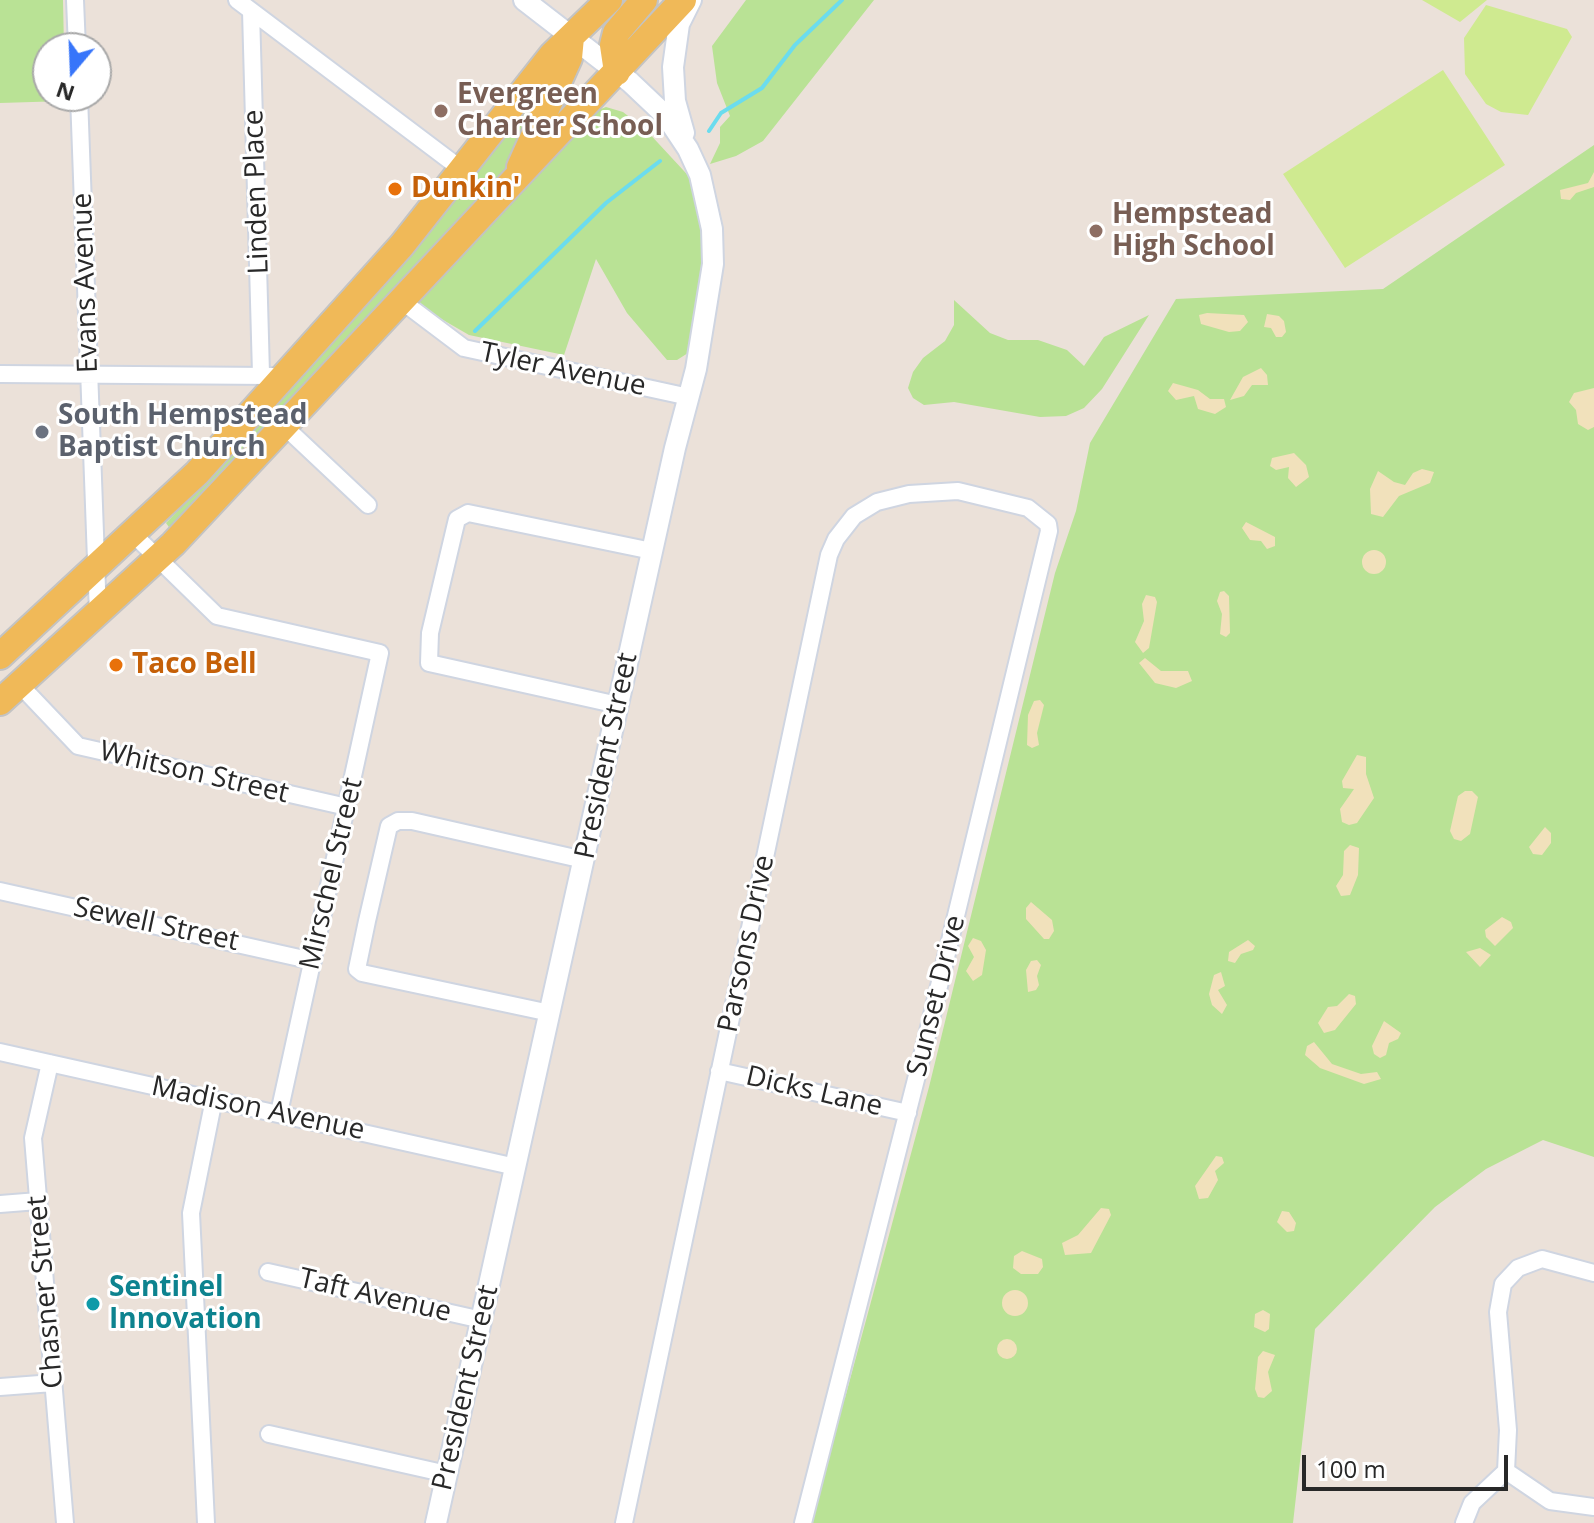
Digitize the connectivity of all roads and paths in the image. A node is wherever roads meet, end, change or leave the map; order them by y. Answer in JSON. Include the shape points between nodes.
{"nodes":[{"id":1,"x":75,"y":0,"type":"edge"},
{"id":2,"x":237,"y":0,"type":"edge"},
{"id":3,"x":524,"y":0,"type":"edge"},
{"id":4,"x":609,"y":0,"type":"edge"},
{"id":5,"x":644,"y":0,"type":"edge"},
{"id":6,"x":683,"y":0,"type":"edge"},
{"id":7,"x":691,"y":0,"type":"edge"},
{"id":8,"x":251,"y":11,"type":"junction"},
{"id":9,"x":76,"y":32,"type":"edge"},
{"id":10,"x":571,"y":37,"type":"junction"},
{"id":11,"x":617,"y":72,"type":"junction"},
{"id":12,"x":80,"y":112,"type":"edge"},
{"id":13,"x":688,"y":149,"type":"junction"},
{"id":14,"x":461,"y":169,"type":"junction"},
{"id":15,"x":518,"y":176,"type":"junction"},
{"id":16,"x":403,"y":302,"type":"junction"},
{"id":17,"x":0,"y":374,"type":"edge"},
{"id":18,"x":89,"y":374,"type":"junction"},
{"id":19,"x":273,"y":376,"type":"junction"},
{"id":20,"x":689,"y":397,"type":"junction"},
{"id":21,"x":284,"y":426,"type":"junction"},
{"id":22,"x":996,"y":499,"type":"joint"},
{"id":23,"x":368,"y":505,"type":"dead end"},
{"id":24,"x":133,"y":534,"type":"junction"},
{"id":25,"x":652,"y":551,"type":"junction"},
{"id":26,"x":157,"y":561,"type":"junction"},
{"id":27,"x":97,"y":568,"type":"junction"},
{"id":28,"x":98,"y":615,"type":"junction"},
{"id":29,"x":0,"y":656,"type":"edge"},
{"id":30,"x":10,"y":694,"type":"edge"},
{"id":31,"x":618,"y":705,"type":"junction"},
{"id":32,"x":347,"y":807,"type":"junction"},
{"id":33,"x":584,"y":860,"type":"junction"},
{"id":34,"x":0,"y":891,"type":"edge"},
{"id":35,"x":313,"y":961,"type":"junction"},
{"id":36,"x":550,"y":1013,"type":"junction"},
{"id":37,"x":0,"y":1052,"type":"edge"},
{"id":38,"x":50,"y":1063,"type":"junction"},
{"id":39,"x":719,"y":1071,"type":"junction"},
{"id":40,"x":214,"y":1099,"type":"junction"},
{"id":41,"x":279,"y":1113,"type":"junction"},
{"id":42,"x":908,"y":1113,"type":"junction"},
{"id":43,"x":516,"y":1167,"type":"junction"},
{"id":44,"x":38,"y":1201,"type":"junction"},
{"id":45,"x":0,"y":1204,"type":"edge"},
{"id":46,"x":268,"y":1272,"type":"dead end"},
{"id":47,"x":1591,"y":1272,"type":"edge"},
{"id":48,"x":482,"y":1320,"type":"junction"},
{"id":49,"x":53,"y":1383,"type":"junction"},
{"id":50,"x":0,"y":1387,"type":"edge"},
{"id":51,"x":269,"y":1434,"type":"dead end"},
{"id":52,"x":1506,"y":1471,"type":"junction"},
{"id":53,"x":447,"y":1474,"type":"junction"},
{"id":54,"x":1594,"y":1507,"type":"edge"},
{"id":55,"x":65,"y":1523,"type":"edge"},
{"id":56,"x":206,"y":1523,"type":"edge"},
{"id":57,"x":436,"y":1523,"type":"edge"},
{"id":58,"x":624,"y":1523,"type":"edge"},
{"id":59,"x":803,"y":1523,"type":"edge"},
{"id":60,"x":1464,"y":1523,"type":"edge"}],
"edges":[{"from":1,"to":9,"type":"street"},
{"from":2,"to":8,"type":"street"},
{"from":3,"to":10,"type":"street","name":"President Street"},
{"from":4,"to":10,"type":"main road"},
{"from":5,"to":11,"type":"main road","via":[[616,33]]},
{"from":6,"to":11,"type":"main road"},
{"from":7,"to":13,"type":"street","via":[[679,24],[673,67],[675,101]]},
{"from":8,"to":14,"type":"street"},
{"from":8,"to":19,"type":"street","name":"Linden Place"},
{"from":10,"to":11,"type":"street","name":"President Street"},
{"from":10,"to":14,"type":"main road"},
{"from":10,"to":15,"type":"main road","via":[[569,58]]},
{"from":11,"to":13,"type":"street","name":"President Street","via":[[666,116]]},
{"from":11,"to":15,"type":"main road"},
{"from":12,"to":18,"type":"street","name":"Evans Avenue"},
{"from":13,"to":20,"type":"street","name":"President Street","via":[[700,175],[712,229],[713,264],[705,331]]},
{"from":14,"to":19,"type":"main road","via":[[402,245]]},
{"from":15,"to":16,"type":"main road"},
{"from":16,"to":20,"type":"street","name":"Tyler Avenue","via":[[464,348]]},
{"from":16,"to":21,"type":"main road"},
{"from":17,"to":18,"type":"street"},
{"from":18,"to":19,"type":"street"},
{"from":18,"to":27,"type":"street","name":"Evans Avenue"},
{"from":19,"to":24,"type":"main road","via":[[197,473]]},
{"from":20,"to":25,"type":"street","name":"President Street"},
{"from":21,"to":23,"type":"street"},
{"from":21,"to":26,"type":"main road"},
{"from":22,"to":39,"type":"street","name":"Parsons Drive","via":[[958,491],[877,502],[854,516],[836,539]]},
{"from":22,"to":42,"type":"street","name":"Sunset Drive","via":[[1028,508],[1049,531]]},
{"from":24,"to":26,"type":"street"},
{"from":24,"to":27,"type":"main road"},
{"from":25,"to":31,"type":"street","name":"President Street"},
{"from":25,"to":31,"type":"street","via":[[468,513],[457,519],[430,633],[429,663]]},
{"from":26,"to":28,"type":"main road"},
{"from":26,"to":32,"type":"street","name":"Mirschel Street","via":[[217,616],[380,653]]},
{"from":27,"to":28,"type":"street","name":"Evans Avenue"},
{"from":27,"to":29,"type":"main road"},
{"from":28,"to":30,"type":"main road"},
{"from":30,"to":32,"type":"street","name":"Whitson Street","via":[[78,746]]},
{"from":31,"to":33,"type":"street","name":"President Street"},
{"from":32,"to":35,"type":"street","name":"Mirschel Street"},
{"from":33,"to":36,"type":"street","name":"President Street"},
{"from":33,"to":36,"type":"street","via":[[412,821],[389,826],[385,842],[357,969],[372,977]]},
{"from":34,"to":35,"type":"street","name":"Sewell Street"},
{"from":35,"to":41,"type":"street","name":"Mirschel Street"},
{"from":36,"to":43,"type":"street","name":"President Street"},
{"from":37,"to":38,"type":"street","name":"Madison Avenue"},
{"from":38,"to":40,"type":"street","name":"Madison Avenue"},
{"from":38,"to":44,"type":"street","name":"Chasner Street","via":[[33,1138]]},
{"from":39,"to":42,"type":"street","name":"Dicks Lane"},
{"from":39,"to":58,"type":"street","name":"Parsons Drive"},
{"from":40,"to":41,"type":"street","name":"Madison Avenue"},
{"from":40,"to":56,"type":"street","via":[[191,1213]]},
{"from":41,"to":43,"type":"street","name":"Madison Avenue"},
{"from":42,"to":59,"type":"street","name":"Sunset Drive"},
{"from":43,"to":48,"type":"street","name":"President Street"},
{"from":44,"to":45,"type":"street"},
{"from":44,"to":49,"type":"street","name":"Chasner Street"},
{"from":46,"to":48,"type":"street","name":"Taft Avenue"},
{"from":47,"to":52,"type":"street","via":[[1542,1259],[1518,1268],[1503,1284],[1498,1312],[1508,1430]]},
{"from":48,"to":53,"type":"street","name":"President Street"},
{"from":49,"to":50,"type":"street"},
{"from":49,"to":55,"type":"street","name":"Chasner Street"},
{"from":51,"to":53,"type":"street"},
{"from":52,"to":54,"type":"street","via":[[1550,1501]]},
{"from":52,"to":60,"type":"street","via":[[1472,1503]]},
{"from":53,"to":57,"type":"street","name":"President Street"}]}
